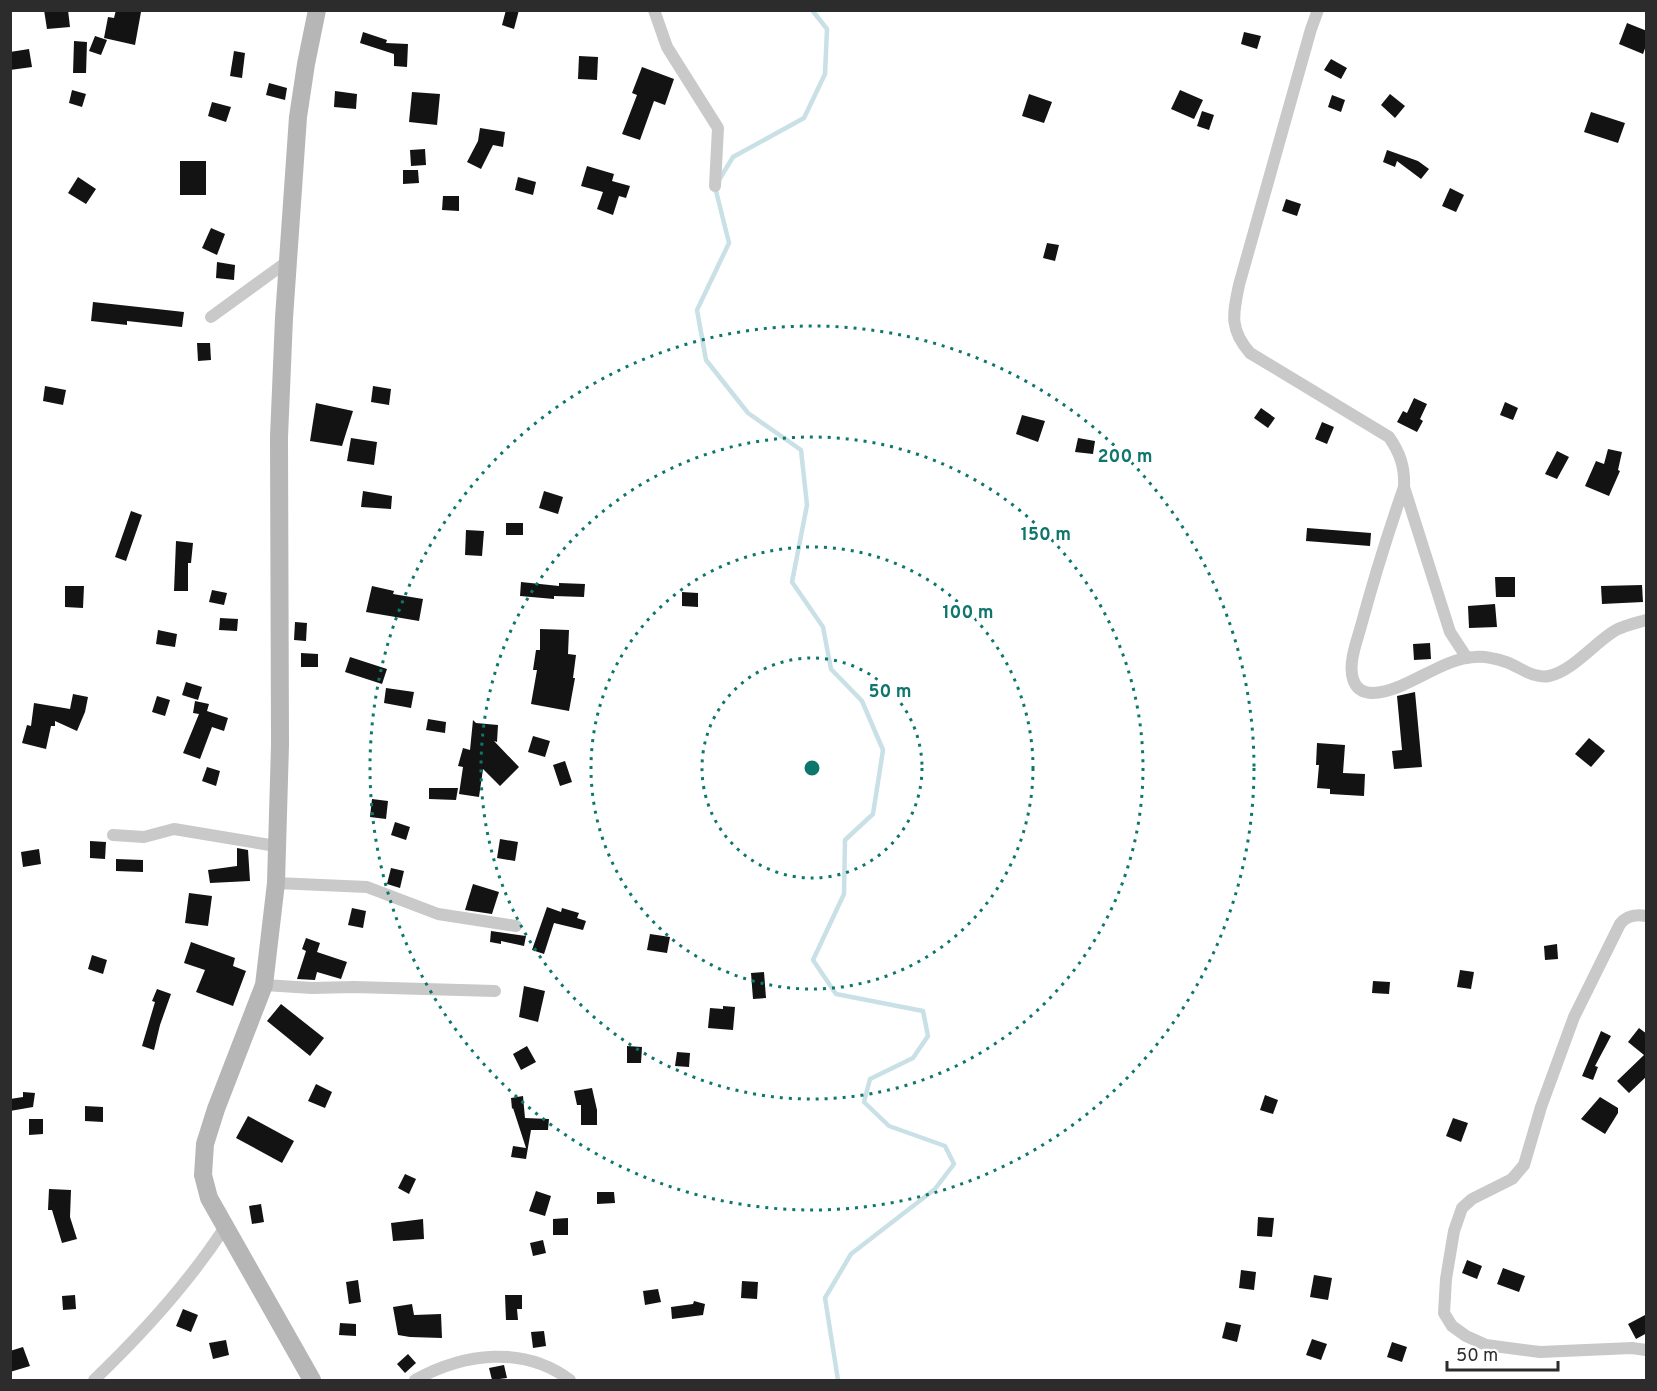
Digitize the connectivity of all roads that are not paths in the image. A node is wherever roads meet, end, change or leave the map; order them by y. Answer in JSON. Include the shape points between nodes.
{"nodes":[{"id":1,"x":317,"y":10,"type":"edge"},
{"id":2,"x":654,"y":10,"type":"edge"},
{"id":3,"x":1318,"y":10,"type":"edge"},
{"id":4,"x":715,"y":186,"type":"dead end"},
{"id":5,"x":288,"y":261,"type":"junction"},
{"id":6,"x":211,"y":317,"type":"dead end"},
{"id":7,"x":1404,"y":487,"type":"junction"},
{"id":8,"x":1647,"y":620,"type":"edge"},
{"id":9,"x":1467,"y":658,"type":"junction"},
{"id":10,"x":113,"y":835,"type":"dead end"},
{"id":11,"x":276,"y":846,"type":"junction"},
{"id":12,"x":276,"y":883,"type":"junction"},
{"id":13,"x":1647,"y":916,"type":"edge"},
{"id":14,"x":516,"y":926,"type":"dead end"},
{"id":15,"x":264,"y":985,"type":"junction"},
{"id":16,"x":495,"y":991,"type":"dead end"},
{"id":17,"x":225,"y":1227,"type":"junction"},
{"id":18,"x":1647,"y":1350,"type":"edge"},
{"id":19,"x":94,"y":1380,"type":"edge"},
{"id":20,"x":312,"y":1380,"type":"edge"},
{"id":21,"x":415,"y":1380,"type":"edge"},
{"id":22,"x":570,"y":1380,"type":"edge"}],
"edges":[{"from":1,"to":5,"type":"street","via":[[298,117]]},
{"from":2,"to":4,"type":"street","via":[[667,47],[718,128]]},
{"from":3,"to":7,"type":"street","via":[[1239,285],[1235,329],[1240,342],[1257,358],[1389,437],[1400,451]]},
{"from":5,"to":6,"type":"street"},
{"from":5,"to":11,"type":"street","via":[[279,437],[280,745]]},
{"from":7,"to":9,"type":"street","via":[[1450,632]]},
{"from":7,"to":9,"type":"street","via":[[1377,567],[1354,653],[1352,676],[1357,687],[1375,693]]},
{"from":8,"to":9,"type":"street","via":[[1615,631],[1549,676],[1493,658]]},
{"from":10,"to":11,"type":"street","via":[[144,837],[174,829]]},
{"from":11,"to":12,"type":"street"},
{"from":12,"to":14,"type":"street","via":[[367,887],[438,914]]},
{"from":12,"to":15,"type":"street"},
{"from":13,"to":18,"type":"street","via":[[1624,918],[1574,1017],[1524,1165],[1512,1179],[1462,1208],[1446,1279],[1444,1314],[1452,1326],[1486,1345],[1540,1352]]},
{"from":15,"to":16,"type":"street"},
{"from":15,"to":17,"type":"street","via":[[205,1144],[203,1175],[209,1198]]},
{"from":17,"to":19,"type":"street","via":[[202,1262],[138,1338]]},
{"from":17,"to":20,"type":"street"},
{"from":21,"to":22,"type":"street","via":[[485,1356],[537,1363]]}]}
